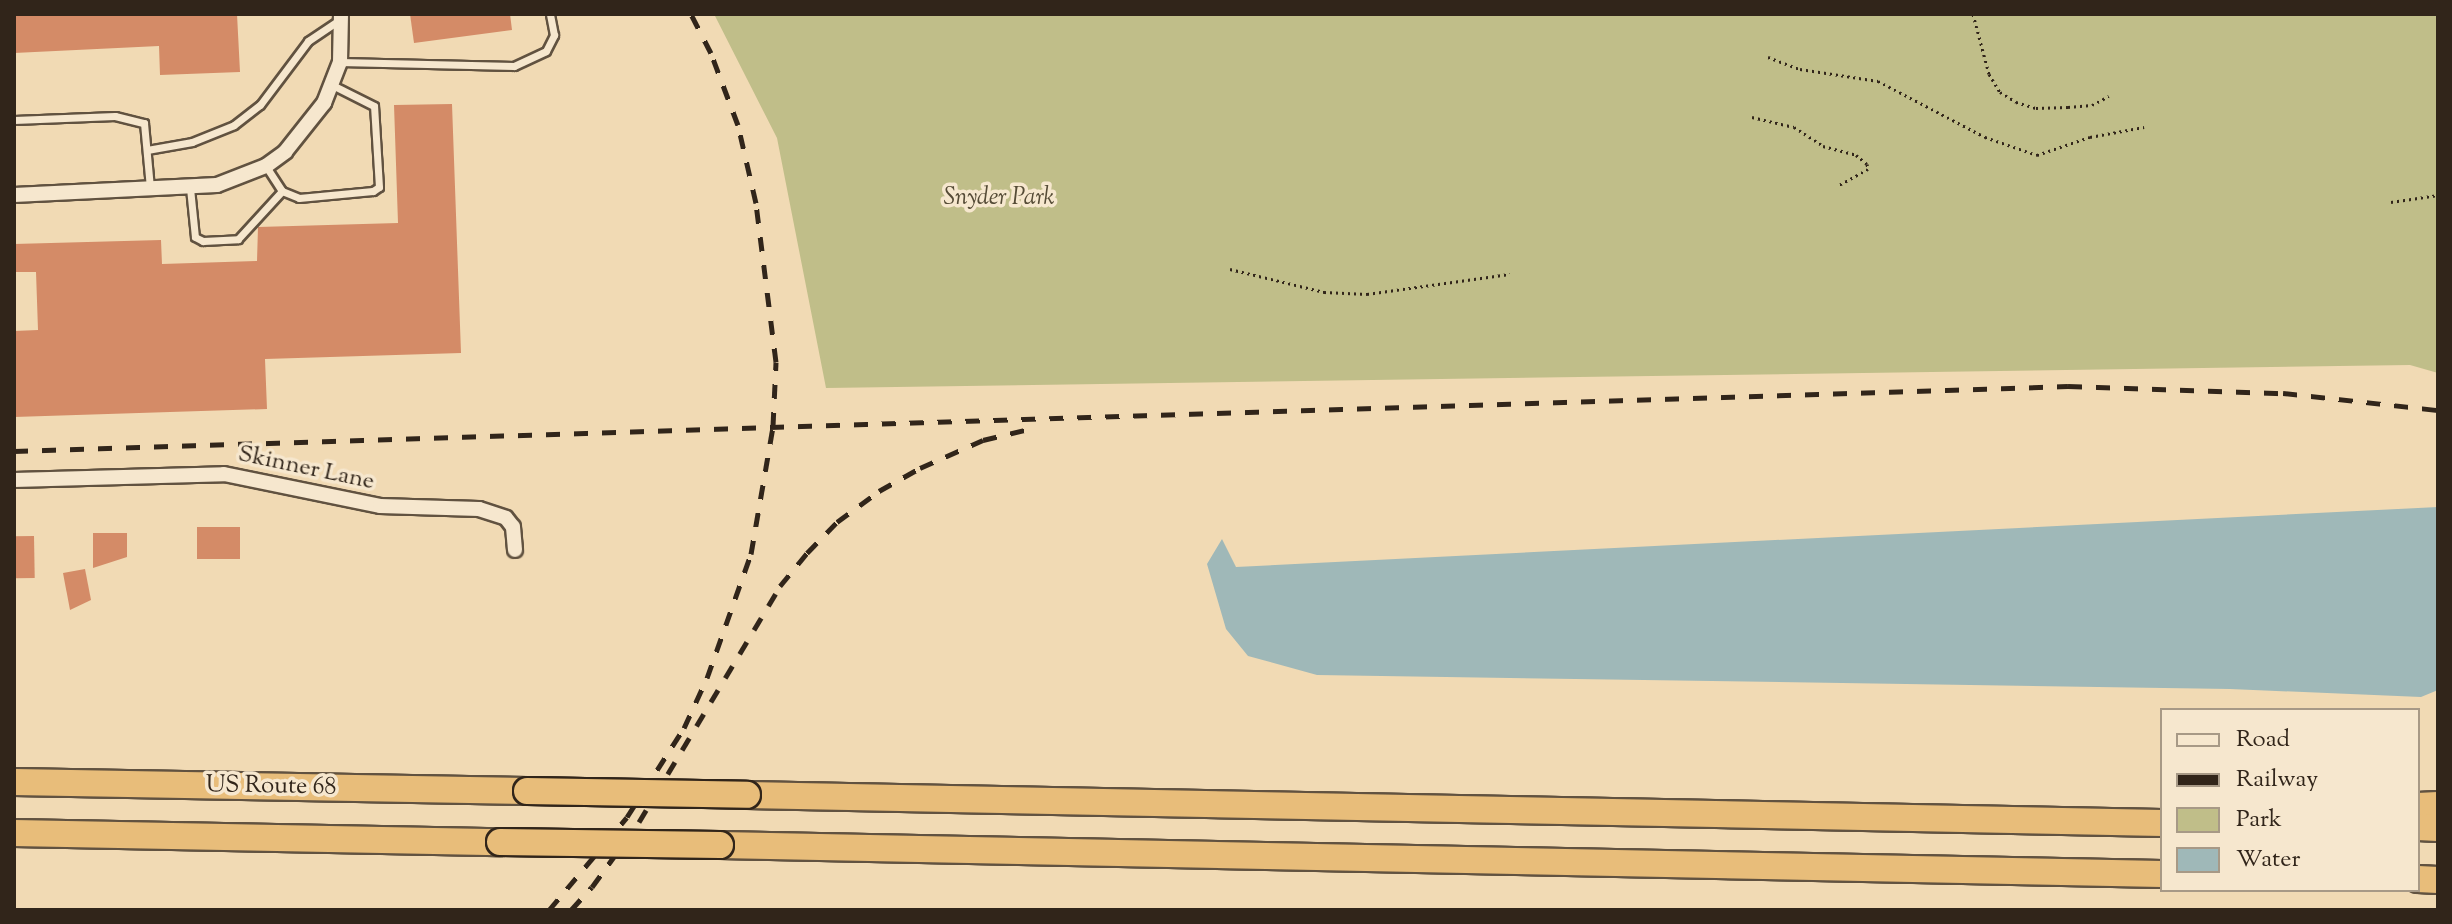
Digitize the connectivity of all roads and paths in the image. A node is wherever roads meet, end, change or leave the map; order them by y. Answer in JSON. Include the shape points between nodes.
{"nodes":[{"id":1,"x":550,"y":14,"type":"edge"},
{"id":2,"x":1973,"y":14,"type":"edge"},
{"id":3,"x":341,"y":16,"type":"edge"},
{"id":4,"x":1768,"y":57,"type":"dead end"},
{"id":5,"x":340,"y":62,"type":"junction"},
{"id":6,"x":332,"y":85,"type":"junction"},
{"id":7,"x":2109,"y":96,"type":"dead end"},
{"id":8,"x":1752,"y":117,"type":"dead end"},
{"id":9,"x":14,"y":120,"type":"edge"},
{"id":10,"x":2144,"y":127,"type":"dead end"},
{"id":11,"x":147,"y":150,"type":"junction"},
{"id":12,"x":266,"y":166,"type":"junction"},
{"id":13,"x":1837,"y":186,"type":"dead end"},
{"id":14,"x":190,"y":188,"type":"junction"},
{"id":15,"x":150,"y":190,"type":"junction"},
{"id":16,"x":282,"y":191,"type":"junction"},
{"id":17,"x":14,"y":195,"type":"edge"},
{"id":18,"x":2438,"y":195,"type":"edge"},
{"id":19,"x":2391,"y":202,"type":"dead end"},
{"id":20,"x":1230,"y":269,"type":"dead end"},
{"id":21,"x":1510,"y":274,"type":"dead end"},
{"id":22,"x":14,"y":480,"type":"edge"},
{"id":23,"x":515,"y":550,"type":"dead end"},
{"id":24,"x":14,"y":782,"type":"edge"},
{"id":25,"x":2160,"y":823,"type":"edge"},
{"id":26,"x":14,"y":833,"type":"edge"},
{"id":27,"x":2160,"y":874,"type":"edge"}],
"edges":[{"from":1,"to":5,"type":"lane","via":[[554,35],[546,51],[514,66]]},
{"from":2,"to":7,"type":"path","via":[[1989,74],[2000,92],[2016,102],[2036,108],[2068,107],[2092,105]]},
{"from":3,"to":5,"type":"street"},
{"from":3,"to":11,"type":"lane","via":[[308,41],[260,105],[234,125],[192,142]]},
{"from":4,"to":10,"type":"path","via":[[1800,69],[1878,81],[1985,137],[2037,155]]},
{"from":5,"to":6,"type":"street"},
{"from":6,"to":12,"type":"street","via":[[302,133]]},
{"from":6,"to":16,"type":"lane","via":[[374,106],[379,187],[299,198]]},
{"from":8,"to":13,"type":"path","via":[[1794,127],[1867,164],[1868,169]]},
{"from":9,"to":11,"type":"lane","via":[[115,116],[144,123]]},
{"from":11,"to":15,"type":"lane"},
{"from":12,"to":14,"type":"street","via":[[241,178]]},
{"from":12,"to":16,"type":"lane"},
{"from":14,"to":15,"type":"street"},
{"from":14,"to":16,"type":"lane","via":[[195,237],[203,241],[238,239]]},
{"from":15,"to":17,"type":"street"},
{"from":18,"to":19,"type":"path"},
{"from":20,"to":21,"type":"path","via":[[1324,292],[1367,294]]},
{"from":22,"to":23,"type":"street","name":"Skinner Lane","via":[[224,474],[380,506],[479,509],[506,518],[513,527]]},
{"from":24,"to":25,"type":"highway","name":"US Route 68","bridge":true},
{"from":26,"to":27,"type":"highway","bridge":true}]}
